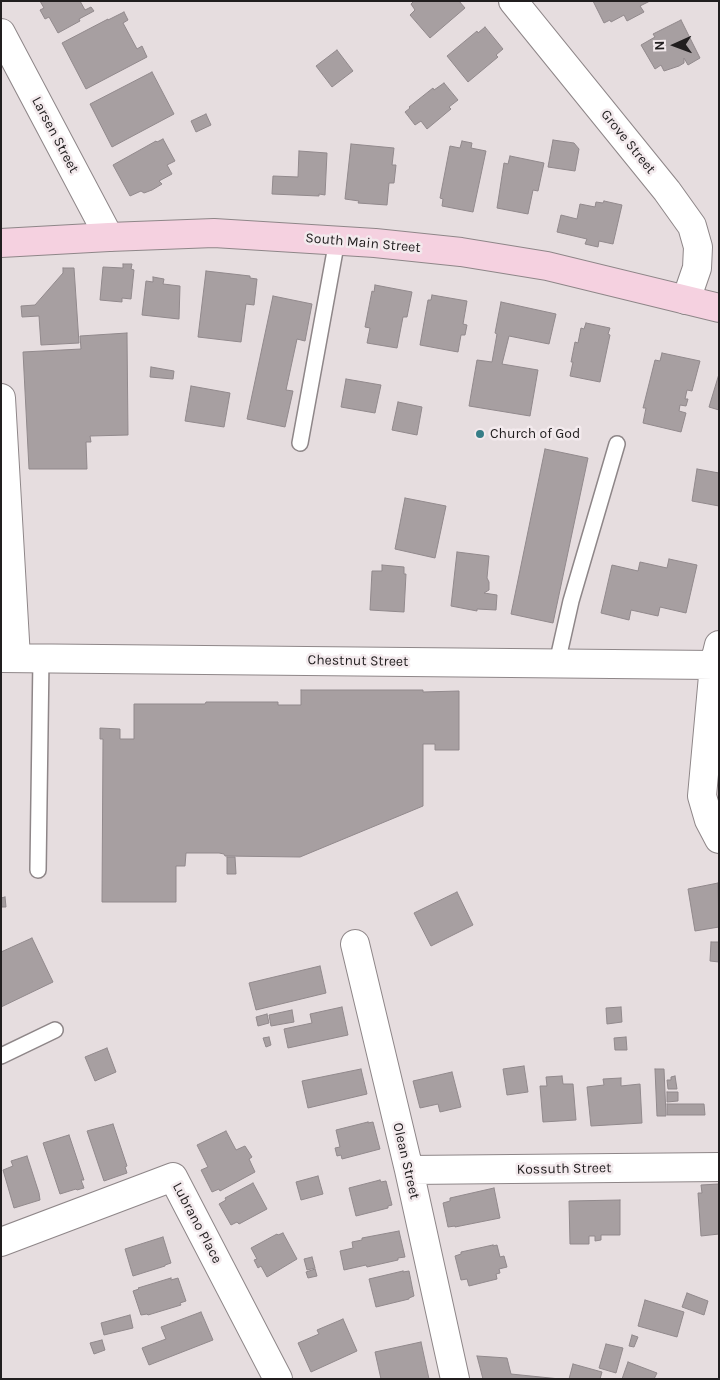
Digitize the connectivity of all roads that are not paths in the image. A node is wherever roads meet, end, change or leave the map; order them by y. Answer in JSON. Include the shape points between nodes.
{"nodes":[{"id":1,"x":513,"y":1,"type":"edge"},
{"id":2,"x":1,"y":33,"type":"edge"},
{"id":3,"x":109,"y":237,"type":"junction"},
{"id":4,"x":336,"y":240,"type":"junction"},
{"id":5,"x":1,"y":243,"type":"edge"},
{"id":6,"x":708,"y":246,"type":"edge"},
{"id":7,"x":686,"y":300,"type":"junction"},
{"id":8,"x":719,"y":308,"type":"edge"},
{"id":9,"x":1,"y":398,"type":"edge"},
{"id":10,"x":300,"y":443,"type":"dead end"},
{"id":11,"x":617,"y":444,"type":"dead end"},
{"id":12,"x":716,"y":655,"type":"edge"},
{"id":13,"x":19,"y":658,"type":"edge"},
{"id":14,"x":557,"y":663,"type":"junction"},
{"id":15,"x":710,"y":795,"type":"edge"},
{"id":16,"x":719,"y":839,"type":"edge"},
{"id":17,"x":38,"y":870,"type":"dead end"},
{"id":18,"x":355,"y":944,"type":"dead end"},
{"id":19,"x":56,"y":1030,"type":"dead end"},
{"id":20,"x":1,"y":1056,"type":"edge"},
{"id":21,"x":719,"y":1167,"type":"edge"},
{"id":22,"x":409,"y":1170,"type":"junction"},
{"id":23,"x":1,"y":1242,"type":"edge"},
{"id":24,"x":278,"y":1379,"type":"edge"},
{"id":25,"x":455,"y":1379,"type":"edge"}],
"edges":[{"from":1,"to":6,"type":"street","name":"Grove Street"},
{"from":2,"to":3,"type":"street","name":"Larsen Street"},
{"from":3,"to":4,"type":"main road","name":"South Main Street","via":[[214,233]]},
{"from":3,"to":5,"type":"main road","name":"South Main Street"},
{"from":4,"to":7,"type":"main road","name":"South Main Street","via":[[461,252],[547,266]]},
{"from":4,"to":10,"type":"lane"},
{"from":6,"to":7,"type":"street","name":"Grove Street"},
{"from":7,"to":8,"type":"main road","name":"South Main Street"},
{"from":9,"to":13,"type":"street"},
{"from":11,"to":14,"type":"lane","via":[[571,602]]},
{"from":12,"to":14,"type":"street","name":"Chestnut Street"},
{"from":12,"to":15,"type":"street"},
{"from":13,"to":14,"type":"street","name":"Chestnut Street"},
{"from":13,"to":17,"type":"lane"},
{"from":15,"to":16,"type":"street","via":[[709,820]]},
{"from":18,"to":22,"type":"street","name":"Olean Street"},
{"from":19,"to":20,"type":"lane"},
{"from":21,"to":22,"type":"street","name":"Kossuth Street"},
{"from":22,"to":25,"type":"street","name":"Olean Street"},
{"from":23,"to":24,"type":"street","name":"Lubrano Place","via":[[173,1177]]}]}
